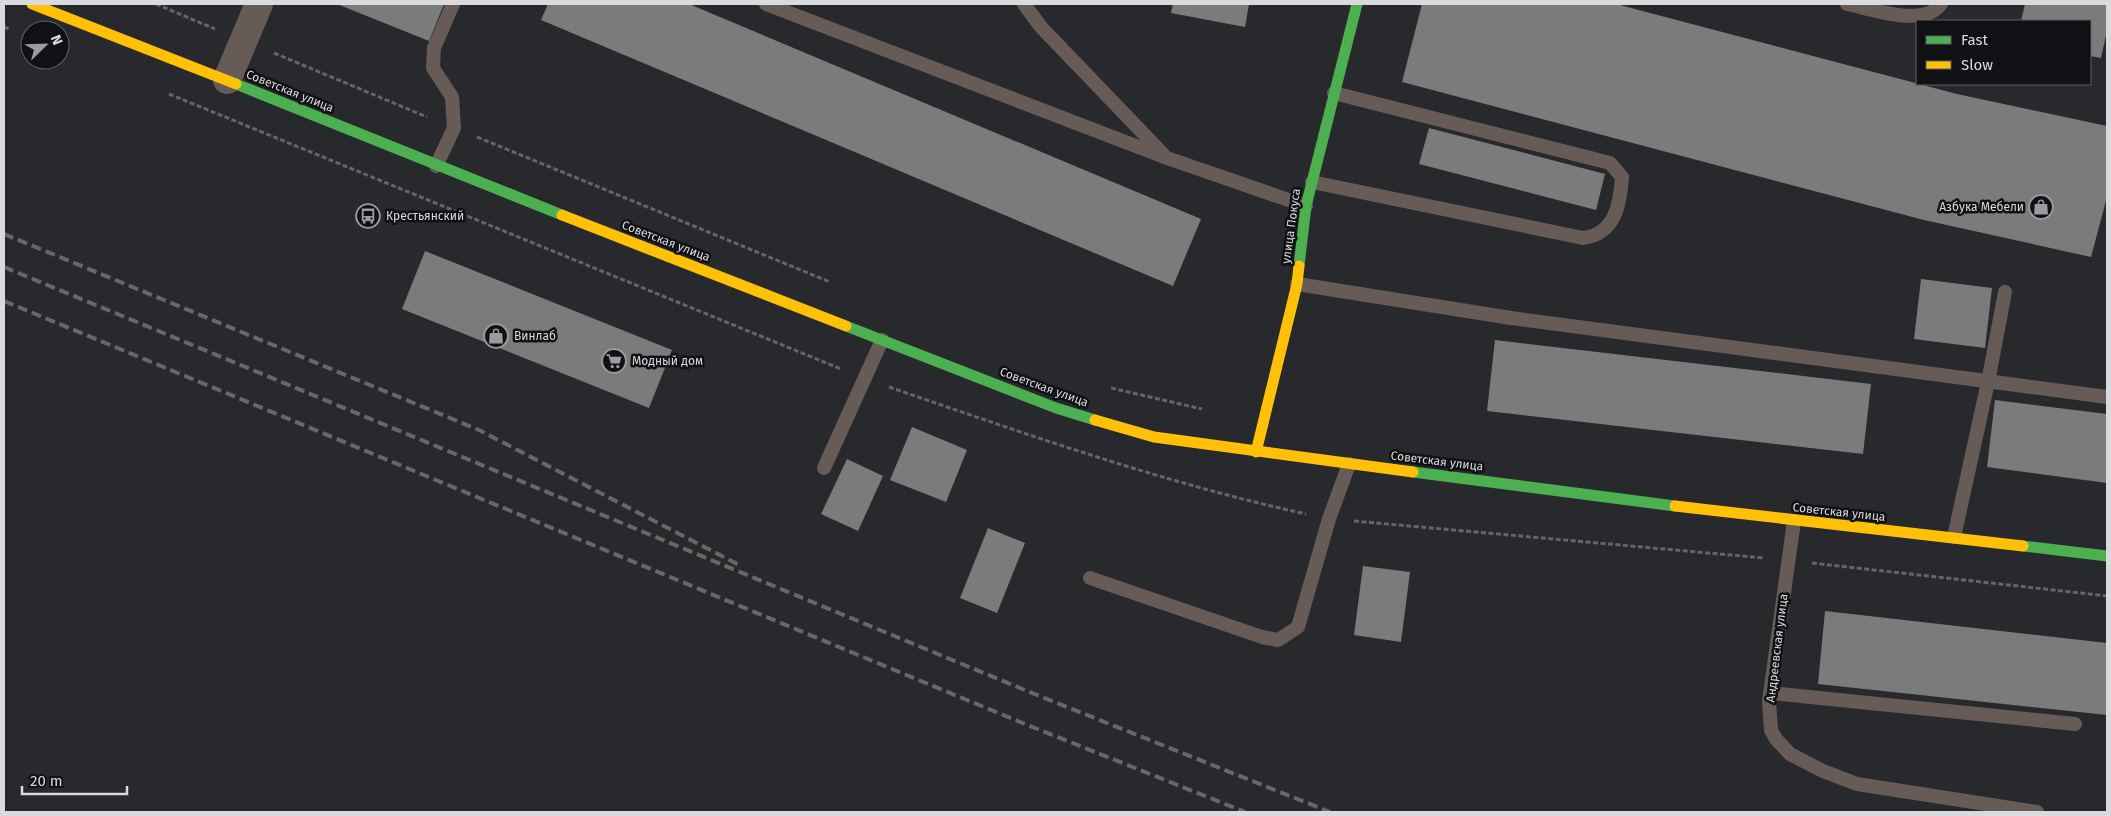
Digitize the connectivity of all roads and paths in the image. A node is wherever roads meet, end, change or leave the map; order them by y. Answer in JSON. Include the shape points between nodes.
{"nodes":[{"id":1,"x":32,"y":4,"type":"edge"},
{"id":2,"x":156,"y":4,"type":"edge"},
{"id":3,"x":259,"y":4,"type":"edge"},
{"id":4,"x":452,"y":4,"type":"edge"},
{"id":5,"x":766,"y":4,"type":"edge"},
{"id":6,"x":1024,"y":4,"type":"edge"},
{"id":7,"x":1357,"y":4,"type":"edge"},
{"id":8,"x":1847,"y":4,"type":"edge"},
{"id":9,"x":1941,"y":4,"type":"edge"},
{"id":10,"x":244,"y":41,"type":"junction"},
{"id":11,"x":227,"y":80,"type":"junction"},
{"id":12,"x":1334,"y":93,"type":"junction"},
{"id":13,"x":454,"y":128,"type":"junction"},
{"id":14,"x":1167,"y":158,"type":"junction"},
{"id":15,"x":436,"y":166,"type":"junction"},
{"id":16,"x":1312,"y":182,"type":"junction"},
{"id":17,"x":1306,"y":206,"type":"junction"},
{"id":18,"x":1297,"y":284,"type":"junction"},
{"id":19,"x":836,"y":285,"type":"dead end"},
{"id":20,"x":2005,"y":292,"type":"dead end"},
{"id":21,"x":882,"y":340,"type":"junction"},
{"id":22,"x":1988,"y":382,"type":"junction"},
{"id":23,"x":1102,"y":386,"type":"dead end"},
{"id":24,"x":2107,"y":397,"type":"edge"},
{"id":25,"x":1205,"y":410,"type":"dead end"},
{"id":26,"x":1256,"y":452,"type":"junction"},
{"id":27,"x":1349,"y":464,"type":"junction"},
{"id":28,"x":824,"y":468,"type":"dead end"},
{"id":29,"x":1794,"y":522,"type":"junction"},
{"id":30,"x":1954,"y":537,"type":"junction"},
{"id":31,"x":2107,"y":556,"type":"edge"},
{"id":32,"x":1090,"y":578,"type":"dead end"},
{"id":33,"x":1771,"y":693,"type":"junction"},
{"id":34,"x":2075,"y":724,"type":"dead end"},
{"id":35,"x":2036,"y":812,"type":"edge"}],
"edges":[{"from":1,"to":11,"type":"main road","name":"Советская улица"},
{"from":2,"to":10,"type":"path"},
{"from":3,"to":10,"type":"street"},
{"from":4,"to":13,"type":"lane","via":[[434,48],[433,68],[452,97]]},
{"from":5,"to":14,"type":"lane"},
{"from":6,"to":14,"type":"lane","via":[[1041,27]]},
{"from":7,"to":12,"type":"main road","name":"улица Покуса"},
{"from":8,"to":9,"type":"lane","via":[[1909,17],[1937,9]]},
{"from":10,"to":11,"type":"street"},
{"from":10,"to":13,"type":"path"},
{"from":11,"to":15,"type":"main road","name":"Советская улица"},
{"from":12,"to":16,"type":"main road","name":"улица Покуса"},
{"from":12,"to":16,"type":"lane","via":[[1610,164],[1622,177],[1621,194],[1609,226],[1597,236],[1583,238]]},
{"from":13,"to":15,"type":"lane"},
{"from":13,"to":19,"type":"path"},
{"from":14,"to":17,"type":"lane"},
{"from":15,"to":21,"type":"main road","name":"Советская улица"},
{"from":16,"to":17,"type":"main road","name":"улица Покуса"},
{"from":17,"to":18,"type":"main road","name":"улица Покуса"},
{"from":18,"to":22,"type":"lane","via":[[1510,318]]},
{"from":18,"to":26,"type":"main road","name":"улица Покуса"},
{"from":20,"to":22,"type":"lane"},
{"from":21,"to":26,"type":"main road","name":"Советская улица","via":[[1056,408],[1154,437]]},
{"from":21,"to":28,"type":"lane"},
{"from":22,"to":24,"type":"lane"},
{"from":22,"to":30,"type":"lane"},
{"from":23,"to":25,"type":"path"},
{"from":26,"to":27,"type":"main road","name":"Советская улица"},
{"from":27,"to":29,"type":"main road","name":"Советская улица"},
{"from":27,"to":32,"type":"lane","via":[[1329,519],[1298,627],[1278,640]]},
{"from":29,"to":30,"type":"main road","name":"Советская улица"},
{"from":29,"to":33,"type":"lane","name":"Андреевская улица"},
{"from":30,"to":31,"type":"main road","name":"Советская улица"},
{"from":33,"to":34,"type":"lane"},
{"from":33,"to":35,"type":"lane","name":"Андреевская улица","via":[[1771,730],[1776,739],[1790,754],[1823,771],[1857,784]]}]}
